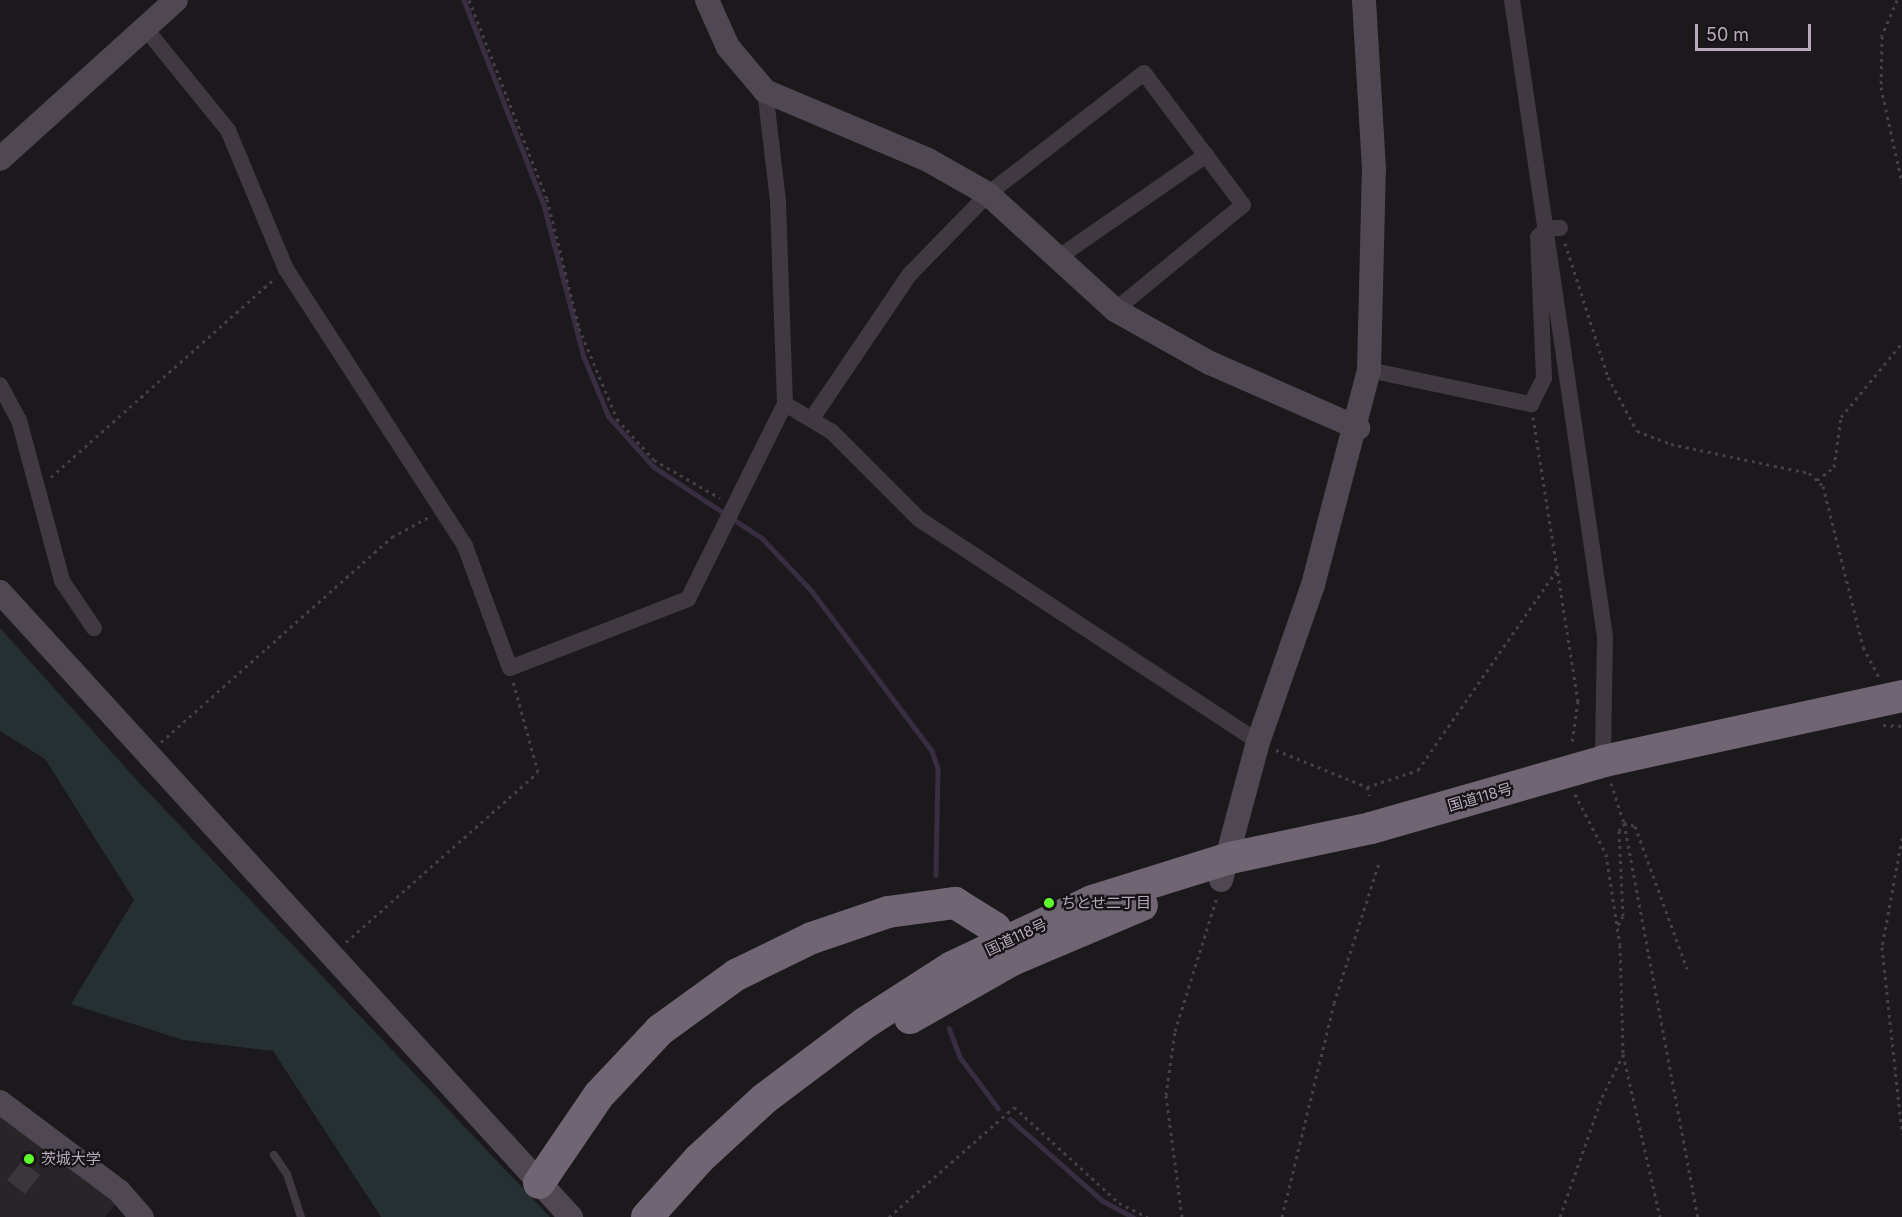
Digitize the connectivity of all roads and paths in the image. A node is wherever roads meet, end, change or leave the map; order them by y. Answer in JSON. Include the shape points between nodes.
{"nodes":[{"id":1,"x":176,"y":0,"type":"edge"},
{"id":2,"x":469,"y":0,"type":"edge"},
{"id":3,"x":707,"y":0,"type":"edge"},
{"id":4,"x":1364,"y":0,"type":"edge"},
{"id":5,"x":1512,"y":0,"type":"edge"},
{"id":6,"x":1897,"y":0,"type":"edge"},
{"id":7,"x":145,"y":28,"type":"junction"},
{"id":8,"x":765,"y":91,"type":"junction"},
{"id":9,"x":1206,"y":155,"type":"junction"},
{"id":10,"x":0,"y":159,"type":"edge"},
{"id":11,"x":1902,"y":183,"type":"edge"},
{"id":12,"x":988,"y":194,"type":"junction"},
{"id":13,"x":1554,"y":228,"type":"junction"},
{"id":14,"x":1056,"y":259,"type":"junction"},
{"id":15,"x":285,"y":269,"type":"junction"},
{"id":16,"x":1115,"y":310,"type":"junction"},
{"id":17,"x":1902,"y":343,"type":"edge"},
{"id":18,"x":1369,"y":370,"type":"junction"},
{"id":19,"x":0,"y":385,"type":"edge"},
{"id":20,"x":785,"y":404,"type":"junction"},
{"id":21,"x":1531,"y":404,"type":"junction"},
{"id":22,"x":813,"y":417,"type":"junction"},
{"id":23,"x":1358,"y":428,"type":"junction"},
{"id":24,"x":1817,"y":480,"type":"junction"},
{"id":25,"x":36,"y":484,"type":"junction"},
{"id":26,"x":443,"y":509,"type":"junction"},
{"id":27,"x":735,"y":513,"type":"junction"},
{"id":28,"x":1557,"y":570,"type":"junction"},
{"id":29,"x":0,"y":592,"type":"edge"},
{"id":30,"x":93,"y":628,"type":"dead end"},
{"id":31,"x":510,"y":668,"type":"junction"},
{"id":32,"x":1894,"y":693,"type":"edge"},
{"id":33,"x":1258,"y":742,"type":"junction"},
{"id":34,"x":150,"y":754,"type":"junction"},
{"id":35,"x":1612,"y":756,"type":"junction"},
{"id":36,"x":1570,"y":767,"type":"junction"},
{"id":37,"x":1368,"y":787,"type":"junction"},
{"id":38,"x":1370,"y":796,"type":"dead end"},
{"id":39,"x":1624,"y":823,"type":"junction"},
{"id":40,"x":1902,"y":838,"type":"edge"},
{"id":41,"x":1379,"y":863,"type":"dead end"},
{"id":42,"x":1225,"y":869,"type":"junction"},
{"id":43,"x":1618,"y":925,"type":"junction"},
{"id":44,"x":1008,"y":951,"type":"junction"},
{"id":45,"x":329,"y":956,"type":"junction"},
{"id":46,"x":1688,"y":969,"type":"dead end"},
{"id":47,"x":1623,"y":1054,"type":"junction"},
{"id":48,"x":0,"y":1102,"type":"edge"},
{"id":49,"x":1902,"y":1134,"type":"edge"},
{"id":50,"x":274,"y":1155,"type":"dead end"},
{"id":51,"x":539,"y":1183,"type":"junction"},
{"id":52,"x":142,"y":1217,"type":"edge"},
{"id":53,"x":301,"y":1217,"type":"edge"},
{"id":54,"x":571,"y":1217,"type":"edge"},
{"id":55,"x":647,"y":1217,"type":"edge"},
{"id":56,"x":674,"y":1217,"type":"edge"},
{"id":57,"x":889,"y":1217,"type":"edge"},
{"id":58,"x":1148,"y":1217,"type":"edge"},
{"id":59,"x":1182,"y":1217,"type":"edge"},
{"id":60,"x":1282,"y":1217,"type":"edge"},
{"id":61,"x":1560,"y":1217,"type":"edge"},
{"id":62,"x":1660,"y":1217,"type":"edge"},
{"id":63,"x":1698,"y":1217,"type":"edge"}],
"edges":[{"from":1,"to":7,"type":"street"},
{"from":2,"to":27,"type":"path","via":[[547,199],[579,328],[617,419],[654,460]]},
{"from":3,"to":8,"type":"street","via":[[728,47]]},
{"from":4,"to":18,"type":"street","via":[[1374,169]]},
{"from":5,"to":13,"type":"street"},
{"from":6,"to":11,"type":"path","via":[[1882,36],[1881,87]]},
{"from":7,"to":10,"type":"street"},
{"from":7,"to":15,"type":"street","via":[[228,130]]},
{"from":8,"to":12,"type":"street","via":[[928,160]]},
{"from":8,"to":20,"type":"street","via":[[778,201]]},
{"from":9,"to":12,"type":"street","via":[[1144,73]]},
{"from":9,"to":14,"type":"street"},
{"from":9,"to":16,"type":"street","via":[[1243,205]]},
{"from":12,"to":14,"type":"street"},
{"from":12,"to":22,"type":"street","via":[[910,274]]},
{"from":13,"to":21,"type":"street","via":[[1538,237],[1544,378]]},
{"from":13,"to":24,"type":"path","via":[[1608,377],[1637,431],[1671,444],[1809,473]]},
{"from":13,"to":35,"type":"street","via":[[1605,637]]},
{"from":14,"to":16,"type":"street"},
{"from":15,"to":25,"type":"path","via":[[45,482]]},
{"from":15,"to":26,"type":"street"},
{"from":16,"to":23,"type":"street","via":[[1210,363]]},
{"from":17,"to":24,"type":"path","via":[[1841,417],[1834,467]]},
{"from":18,"to":21,"type":"street"},
{"from":18,"to":23,"type":"street"},
{"from":19,"to":25,"type":"street","via":[[19,420]]},
{"from":20,"to":22,"type":"street"},
{"from":20,"to":27,"type":"street"},
{"from":21,"to":28,"type":"path"},
{"from":22,"to":33,"type":"street","via":[[919,519]]},
{"from":23,"to":33,"type":"street","via":[[1285,672]]},
{"from":24,"to":32,"type":"path","via":[[1832,510],[1863,647]]},
{"from":25,"to":30,"type":"street","via":[[62,581]]},
{"from":26,"to":31,"type":"street","via":[[465,546]]},
{"from":26,"to":34,"type":"path","via":[[392,537]]},
{"from":27,"to":31,"type":"street","via":[[688,599]]},
{"from":28,"to":36,"type":"path","via":[[1578,701]]},
{"from":28,"to":37,"type":"path","via":[[1458,709],[1426,763],[1408,777]]},
{"from":29,"to":34,"type":"street"},
{"from":31,"to":45,"type":"path","via":[[538,772]]},
{"from":32,"to":35,"type":"highway","name":"国道118号"},
{"from":33,"to":37,"type":"path"},
{"from":33,"to":42,"type":"street"},
{"from":34,"to":45,"type":"street"},
{"from":35,"to":36,"type":"highway","name":"国道118号"},
{"from":35,"to":39,"type":"path"},
{"from":36,"to":42,"type":"highway","name":"国道118号","via":[[1418,836]]},
{"from":36,"to":43,"type":"path","via":[[1577,804],[1606,854]]},
{"from":37,"to":38,"type":"path"},
{"from":39,"to":43,"type":"path","via":[[1619,831],[1623,916]]},
{"from":39,"to":46,"type":"path","via":[[1635,826]]},
{"from":39,"to":63,"type":"path"},
{"from":40,"to":49,"type":"path","via":[[1882,947]]},
{"from":41,"to":60,"type":"path","via":[[1334,1003]]},
{"from":42,"to":44,"type":"highway","name":"国道118号","via":[[1108,917]]},
{"from":42,"to":59,"type":"path","via":[[1175,1031],[1166,1095]]},
{"from":43,"to":47,"type":"path"},
{"from":44,"to":51,"type":"highway","via":[[981,917],[955,903],[921,904],[857,920],[736,975],[700,997],[629,1062],[577,1124]]},
{"from":44,"to":55,"type":"highway","name":"国道118号","via":[[952,967],[820,1055],[699,1159]]},
{"from":44,"to":56,"type":"highway","name":"国道118号","via":[[832,1071],[766,1126]]},
{"from":45,"to":51,"type":"street"},
{"from":47,"to":61,"type":"path","via":[[1602,1097]]},
{"from":47,"to":62,"type":"path"},
{"from":48,"to":52,"type":"street","via":[[118,1191]]},
{"from":50,"to":53,"type":"lane","via":[[286,1174]]},
{"from":51,"to":54,"type":"street"},
{"from":57,"to":58,"type":"path","via":[[1014,1107],[1119,1203]]}]}
